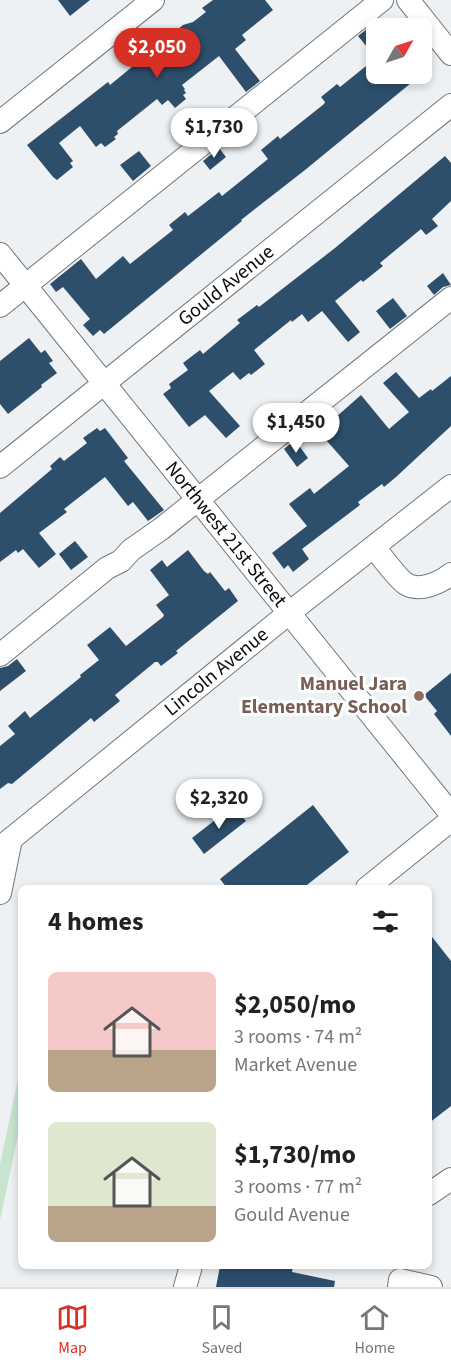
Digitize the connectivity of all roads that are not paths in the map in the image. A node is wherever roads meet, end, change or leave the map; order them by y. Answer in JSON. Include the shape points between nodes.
{"nodes":[{"id":1,"x":153,"y":0,"type":"edge"},
{"id":2,"x":382,"y":0,"type":"edge"},
{"id":3,"x":408,"y":0,"type":"edge"},
{"id":4,"x":451,"y":54,"type":"edge"},
{"id":5,"x":451,"y":105,"type":"edge"},
{"id":6,"x":0,"y":122,"type":"edge"},
{"id":7,"x":0,"y":254,"type":"edge"},
{"id":8,"x":25,"y":286,"type":"junction"},
{"id":9,"x":451,"y":298,"type":"edge"},
{"id":10,"x":0,"y":306,"type":"edge"},
{"id":11,"x":103,"y":384,"type":"junction"},
{"id":12,"x":0,"y":468,"type":"edge"},
{"id":13,"x":451,"y":486,"type":"edge"},
{"id":14,"x":198,"y":500,"type":"junction"},
{"id":15,"x":374,"y":547,"type":"junction"},
{"id":16,"x":451,"y":574,"type":"edge"},
{"id":17,"x":290,"y":614,"type":"junction"},
{"id":18,"x":0,"y":654,"type":"edge"},
{"id":19,"x":451,"y":814,"type":"edge"},
{"id":20,"x":451,"y":820,"type":"edge"},
{"id":21,"x":6,"y":844,"type":"edge"},
{"id":22,"x":371,"y":885,"type":"edge"},
{"id":23,"x":0,"y":893,"type":"edge"},
{"id":24,"x":451,"y":1179,"type":"edge"},
{"id":25,"x":432,"y":1192,"type":"edge"},
{"id":26,"x":189,"y":1269,"type":"edge"},
{"id":27,"x":186,"y":1287,"type":"edge"},
{"id":28,"x":399,"y":1287,"type":"edge"},
{"id":29,"x":431,"y":1287,"type":"edge"}],
"edges":[{"from":1,"to":6,"type":"street"},
{"from":2,"to":8,"type":"street"},
{"from":3,"to":4,"type":"street"},
{"from":5,"to":11,"type":"street","name":"Gould Avenue"},
{"from":7,"to":8,"type":"street","name":"Northwest 21st Street"},
{"from":8,"to":10,"type":"street"},
{"from":8,"to":11,"type":"street","name":"Northwest 21st Street"},
{"from":9,"to":14,"type":"street"},
{"from":11,"to":12,"type":"street","name":"Gould Avenue"},
{"from":11,"to":14,"type":"street","name":"Northwest 21st Street"},
{"from":13,"to":15,"type":"street","name":"Lincoln Avenue"},
{"from":14,"to":17,"type":"street","name":"Northwest 21st Street"},
{"from":14,"to":18,"type":"street"},
{"from":15,"to":16,"type":"street","via":[[407,584],[426,587]]},
{"from":15,"to":17,"type":"street","name":"Lincoln Avenue"},
{"from":17,"to":19,"type":"street","name":"Northwest 21st Street"},
{"from":17,"to":21,"type":"street","name":"Lincoln Avenue"},
{"from":20,"to":22,"type":"street"},
{"from":21,"to":23,"type":"street","name":"Lincoln Avenue"},
{"from":24,"to":25,"type":"street"},
{"from":26,"to":27,"type":"street"},
{"from":28,"to":29,"type":"street","via":[[400,1280]]}]}
